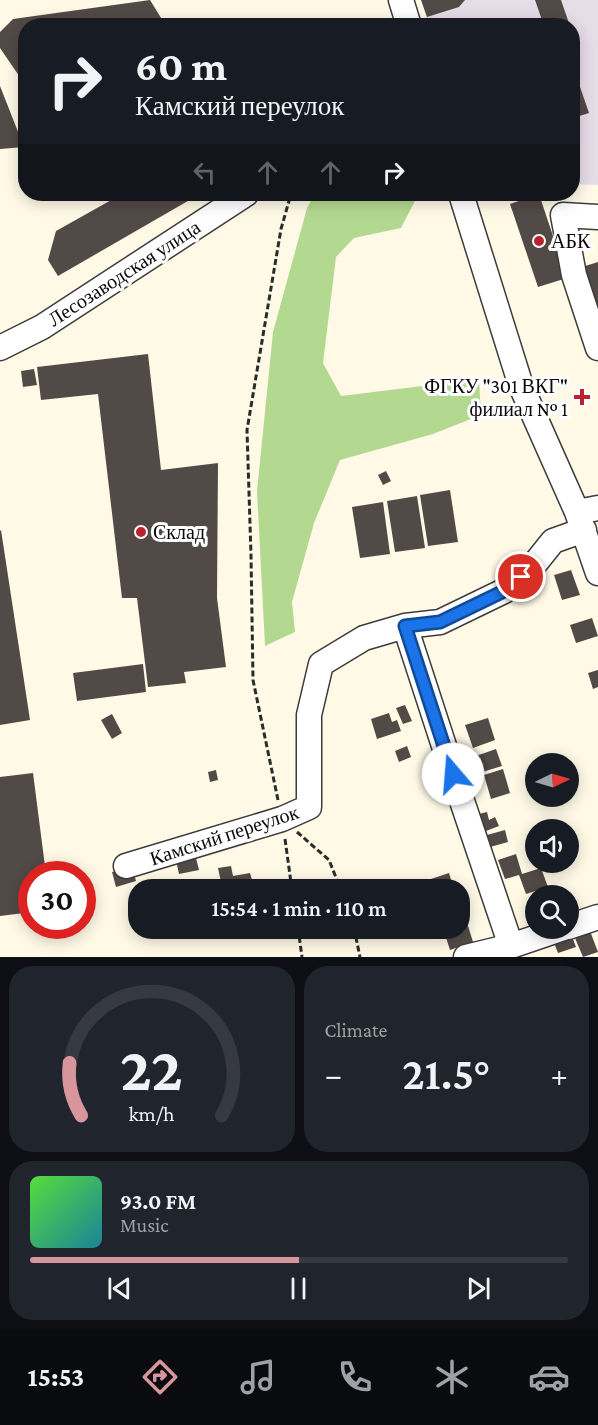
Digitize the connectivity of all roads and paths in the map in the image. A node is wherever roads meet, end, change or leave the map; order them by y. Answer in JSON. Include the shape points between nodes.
{"nodes":[{"id":1,"x":401,"y":0,"type":"edge"},
{"id":2,"x":407,"y":18,"type":"edge"},
{"id":3,"x":235,"y":201,"type":"edge"},
{"id":4,"x":289,"y":201,"type":"edge"},
{"id":5,"x":463,"y":201,"type":"edge"},
{"id":6,"x":598,"y":217,"type":"edge"},
{"id":7,"x":0,"y":348,"type":"edge"},
{"id":8,"x":598,"y":348,"type":"edge"},
{"id":9,"x":586,"y":517,"type":"edge"},
{"id":10,"x":598,"y":573,"type":"edge"},
{"id":11,"x":405,"y":626,"type":"junction"},
{"id":12,"x":282,"y":819,"type":"junction"},
{"id":13,"x":126,"y":866,"type":"dead end"},
{"id":14,"x":290,"y":879,"type":"edge"},
{"id":15,"x":337,"y":879,"type":"edge"},
{"id":16,"x":598,"y":917,"type":"edge"},
{"id":17,"x":579,"y":923,"type":"edge"},
{"id":18,"x":300,"y":939,"type":"edge"},
{"id":19,"x":356,"y":939,"type":"edge"},
{"id":20,"x":532,"y":939,"type":"edge"},
{"id":21,"x":512,"y":946,"type":"junction"},
{"id":22,"x":302,"y":957,"type":"edge"},
{"id":23,"x":360,"y":957,"type":"edge"},
{"id":24,"x":466,"y":957,"type":"edge"}],
"edges":[{"from":1,"to":2,"type":"street"},
{"from":3,"to":7,"type":"street","name":"Лесозаводская улица","via":[[42,327]]},
{"from":4,"to":12,"type":"path","via":[[247,430],[253,680]]},
{"from":5,"to":9,"type":"street","via":[[521,386]]},
{"from":6,"to":8,"type":"street","via":[[563,215],[574,275]]},
{"from":9,"to":10,"type":"street"},
{"from":9,"to":11,"type":"street","name":"Камский переулок","via":[[553,541],[504,591],[440,622]]},
{"from":11,"to":12,"type":"street","name":"Камский переулок","via":[[364,638],[321,664],[309,716],[309,807]]},
{"from":11,"to":21,"type":"street"},
{"from":12,"to":13,"type":"street","name":"Камский переулок"},
{"from":12,"to":14,"type":"path"},
{"from":12,"to":15,"type":"path","via":[[329,860]]},
{"from":16,"to":17,"type":"street"},
{"from":18,"to":22,"type":"path"},
{"from":19,"to":23,"type":"path"},
{"from":20,"to":21,"type":"street"},
{"from":21,"to":24,"type":"street"}]}
